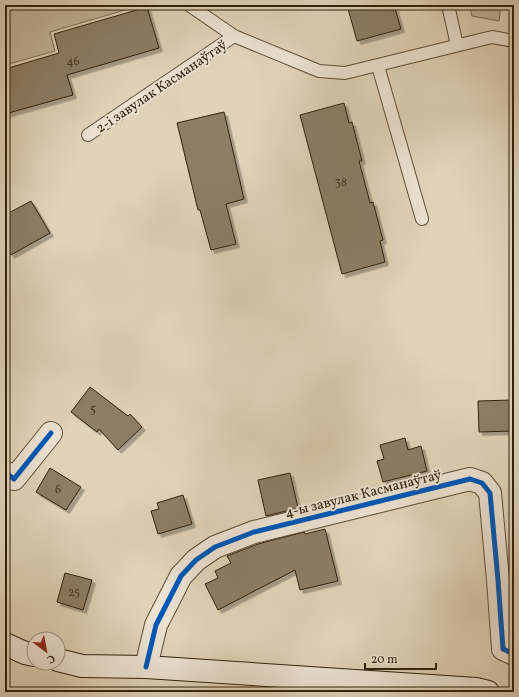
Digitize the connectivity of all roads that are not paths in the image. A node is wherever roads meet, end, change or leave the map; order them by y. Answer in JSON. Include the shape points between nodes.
{"nodes":[{"id":1,"x":189,"y":5,"type":"edge"},
{"id":2,"x":448,"y":5,"type":"edge"},
{"id":3,"x":234,"y":36,"type":"junction"},
{"id":4,"x":514,"y":41,"type":"edge"},
{"id":5,"x":457,"y":45,"type":"junction"},
{"id":6,"x":378,"y":66,"type":"junction"},
{"id":7,"x":88,"y":135,"type":"dead end"},
{"id":8,"x":422,"y":219,"type":"dead end"},
{"id":9,"x":51,"y":433,"type":"dead end"},
{"id":10,"x":5,"y":472,"type":"edge"},
{"id":11,"x":5,"y":644,"type":"edge"},
{"id":12,"x":26,"y":653,"type":"edge"},
{"id":13,"x":514,"y":654,"type":"edge"},
{"id":14,"x":66,"y":662,"type":"edge"},
{"id":15,"x":146,"y":668,"type":"junction"},
{"id":16,"x":488,"y":692,"type":"edge"}],
"edges":[{"from":1,"to":3,"type":"lane"},
{"from":2,"to":5,"type":"lane"},
{"from":3,"to":6,"type":"lane","via":[[319,71],[345,73]]},
{"from":3,"to":7,"type":"lane","name":"2-і завулак Касманаўтаў"},
{"from":4,"to":5,"type":"lane","via":[[492,37]]},
{"from":5,"to":6,"type":"lane"},
{"from":6,"to":8,"type":"lane"},
{"from":9,"to":10,"type":"street","via":[[14,479]]},
{"from":11,"to":12,"type":"street"},
{"from":13,"to":15,"type":"street","name":"4-ы завулак Касманаўтаў","via":[[503,649],[490,493],[482,483],[470,479],[254,532],[215,547],[196,560],[181,576],[156,625]]},
{"from":14,"to":15,"type":"street","via":[[82,666]]},
{"from":15,"to":16,"type":"street","via":[[476,689]]}]}
